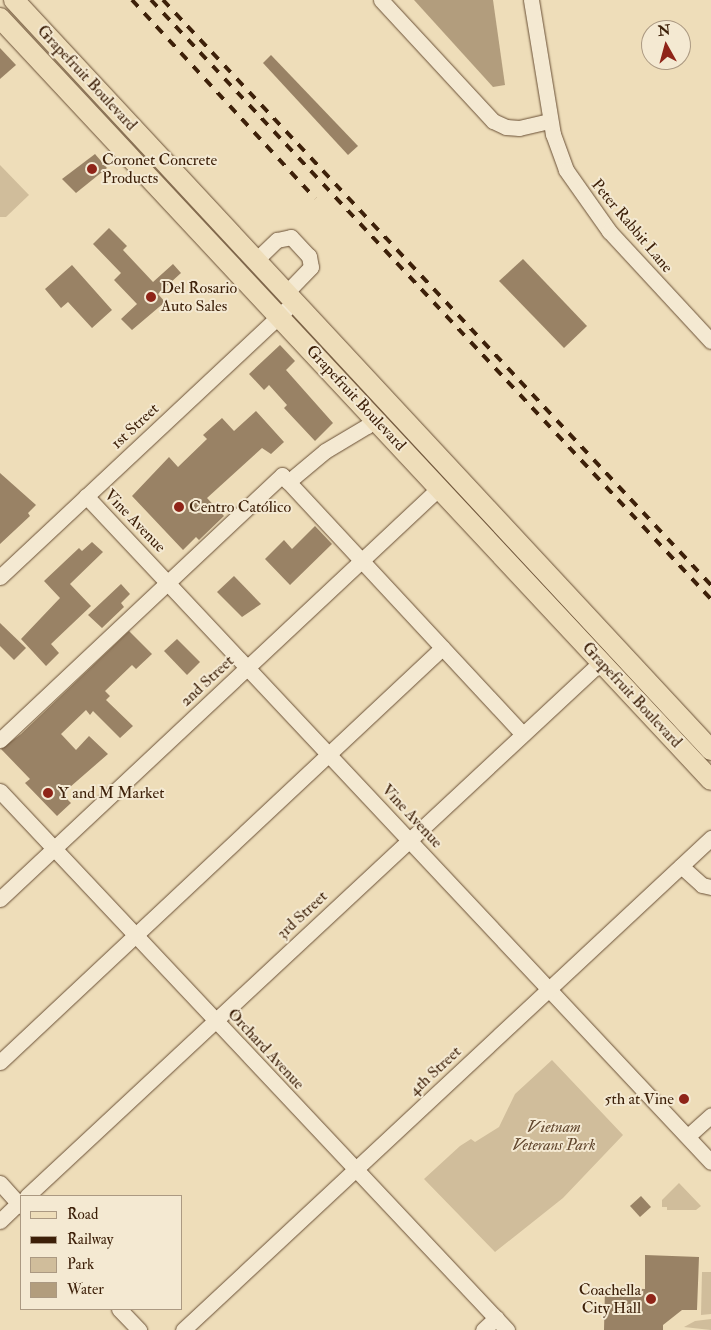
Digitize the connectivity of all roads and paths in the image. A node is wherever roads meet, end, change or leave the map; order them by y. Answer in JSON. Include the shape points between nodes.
{"nodes":[{"id":1,"x":14,"y":0,"type":"edge"},
{"id":2,"x":381,"y":0,"type":"edge"},
{"id":3,"x":531,"y":0,"type":"edge"},
{"id":4,"x":0,"y":18,"type":"edge"},
{"id":5,"x":550,"y":121,"type":"junction"},
{"id":6,"x":256,"y":260,"type":"junction"},
{"id":7,"x":290,"y":297,"type":"junction"},
{"id":8,"x":278,"y":316,"type":"junction"},
{"id":9,"x":711,"y":341,"type":"edge"},
{"id":10,"x":375,"y":418,"type":"junction"},
{"id":11,"x":288,"y":482,"type":"junction"},
{"id":12,"x":439,"y":488,"type":"junction"},
{"id":13,"x":86,"y":496,"type":"junction"},
{"id":14,"x":362,"y":561,"type":"junction"},
{"id":15,"x":0,"y":577,"type":"edge"},
{"id":16,"x":168,"y":582,"type":"junction"},
{"id":17,"x":442,"y":648,"type":"junction"},
{"id":18,"x":602,"y":661,"type":"junction"},
{"id":19,"x":249,"y":666,"type":"junction"},
{"id":20,"x":522,"y":733,"type":"junction"},
{"id":21,"x":0,"y":740,"type":"edge"},
{"id":22,"x":711,"y":750,"type":"edge"},
{"id":23,"x":330,"y":754,"type":"junction"},
{"id":24,"x":711,"y":780,"type":"edge"},
{"id":25,"x":0,"y":791,"type":"edge"},
{"id":26,"x":711,"y":838,"type":"edge"},
{"id":27,"x":409,"y":839,"type":"junction"},
{"id":28,"x":54,"y":848,"type":"junction"},
{"id":29,"x":681,"y":866,"type":"junction"},
{"id":30,"x":711,"y":887,"type":"edge"},
{"id":31,"x":0,"y":899,"type":"edge"},
{"id":32,"x":135,"y":935,"type":"junction"},
{"id":33,"x":548,"y":987,"type":"junction"},
{"id":34,"x":215,"y":1020,"type":"junction"},
{"id":35,"x":0,"y":1062,"type":"edge"},
{"id":36,"x":711,"y":1115,"type":"edge"},
{"id":37,"x":688,"y":1136,"type":"junction"},
{"id":38,"x":711,"y":1162,"type":"edge"},
{"id":39,"x":355,"y":1170,"type":"junction"},
{"id":40,"x":0,"y":1183,"type":"edge"},
{"id":41,"x":29,"y":1195,"type":"edge"},
{"id":42,"x":20,"y":1200,"type":"edge"},
{"id":43,"x":20,"y":1204,"type":"edge"},
{"id":44,"x":0,"y":1222,"type":"edge"},
{"id":45,"x":120,"y":1310,"type":"edge"},
{"id":46,"x":496,"y":1318,"type":"junction"},
{"id":47,"x":139,"y":1330,"type":"edge"},
{"id":48,"x":183,"y":1330,"type":"edge"},
{"id":49,"x":483,"y":1330,"type":"edge"},
{"id":50,"x":507,"y":1330,"type":"edge"}],
"edges":[{"from":1,"to":6,"type":"main road","name":"Grapefruit Boulevard"},
{"from":2,"to":5,"type":"street","via":[[493,121],[519,128]]},
{"from":3,"to":5,"type":"street","name":"Peter Rabbit Lane"},
{"from":4,"to":8,"type":"main road","name":"Grapefruit Boulevard"},
{"from":5,"to":9,"type":"street","name":"Peter Rabbit Lane","via":[[566,170],[584,199],[609,231]]},
{"from":6,"to":7,"type":"main road","name":"Grapefruit Boulevard"},
{"from":6,"to":7,"type":"street","name":"1st Street","via":[[277,240],[290,237],[309,256],[311,267]]},
{"from":7,"to":8,"type":"street","name":"1st Street"},
{"from":7,"to":22,"type":"main road","name":"Grapefruit Boulevard"},
{"from":8,"to":10,"type":"main road","name":"Grapefruit Boulevard"},
{"from":8,"to":13,"type":"street","name":"1st Street"},
{"from":10,"to":11,"type":"street","via":[[325,451]]},
{"from":10,"to":12,"type":"main road","name":"Grapefruit Boulevard"},
{"from":11,"to":14,"type":"street"},
{"from":11,"to":16,"type":"street","via":[[282,475]]},
{"from":12,"to":14,"type":"street","name":"2nd Street"},
{"from":12,"to":18,"type":"main road","name":"Grapefruit Boulevard"},
{"from":13,"to":15,"type":"street","name":"1st Street"},
{"from":13,"to":16,"type":"street","name":"Vine Avenue"},
{"from":14,"to":17,"type":"street"},
{"from":14,"to":19,"type":"street","name":"2nd Street"},
{"from":16,"to":19,"type":"street","name":"Vine Avenue"},
{"from":16,"to":21,"type":"street"},
{"from":17,"to":20,"type":"street"},
{"from":17,"to":23,"type":"street"},
{"from":18,"to":20,"type":"street","name":"3rd Street"},
{"from":18,"to":24,"type":"main road","name":"Grapefruit Boulevard"},
{"from":19,"to":23,"type":"street","name":"Vine Avenue"},
{"from":19,"to":28,"type":"street","name":"2nd Street"},
{"from":20,"to":27,"type":"street","name":"3rd Street"},
{"from":23,"to":27,"type":"street","name":"Vine Avenue"},
{"from":23,"to":32,"type":"street"},
{"from":25,"to":28,"type":"street","name":"Orchard Avenue"},
{"from":26,"to":29,"type":"street","name":"4th Street"},
{"from":27,"to":33,"type":"street","name":"Vine Avenue"},
{"from":27,"to":34,"type":"street","name":"3rd Street"},
{"from":28,"to":31,"type":"street","name":"2nd Street"},
{"from":28,"to":32,"type":"street","name":"Orchard Avenue"},
{"from":29,"to":30,"type":"street","via":[[702,884]]},
{"from":29,"to":33,"type":"street","name":"4th Street"},
{"from":32,"to":34,"type":"street","name":"Orchard Avenue"},
{"from":32,"to":35,"type":"street"},
{"from":33,"to":37,"type":"street","name":"Vine Avenue"},
{"from":33,"to":39,"type":"street","name":"4th Street"},
{"from":34,"to":39,"type":"street","name":"Orchard Avenue"},
{"from":34,"to":41,"type":"street","name":"3rd Street"},
{"from":36,"to":37,"type":"street"},
{"from":37,"to":38,"type":"street","name":"Vine Avenue"},
{"from":39,"to":46,"type":"street","name":"Orchard Avenue"},
{"from":39,"to":48,"type":"street","name":"4th Street"},
{"from":40,"to":42,"type":"street"},
{"from":43,"to":44,"type":"street","name":"3rd Street"},
{"from":45,"to":47,"type":"street"},
{"from":46,"to":49,"type":"street"},
{"from":46,"to":50,"type":"street","name":"Orchard Avenue"}]}
